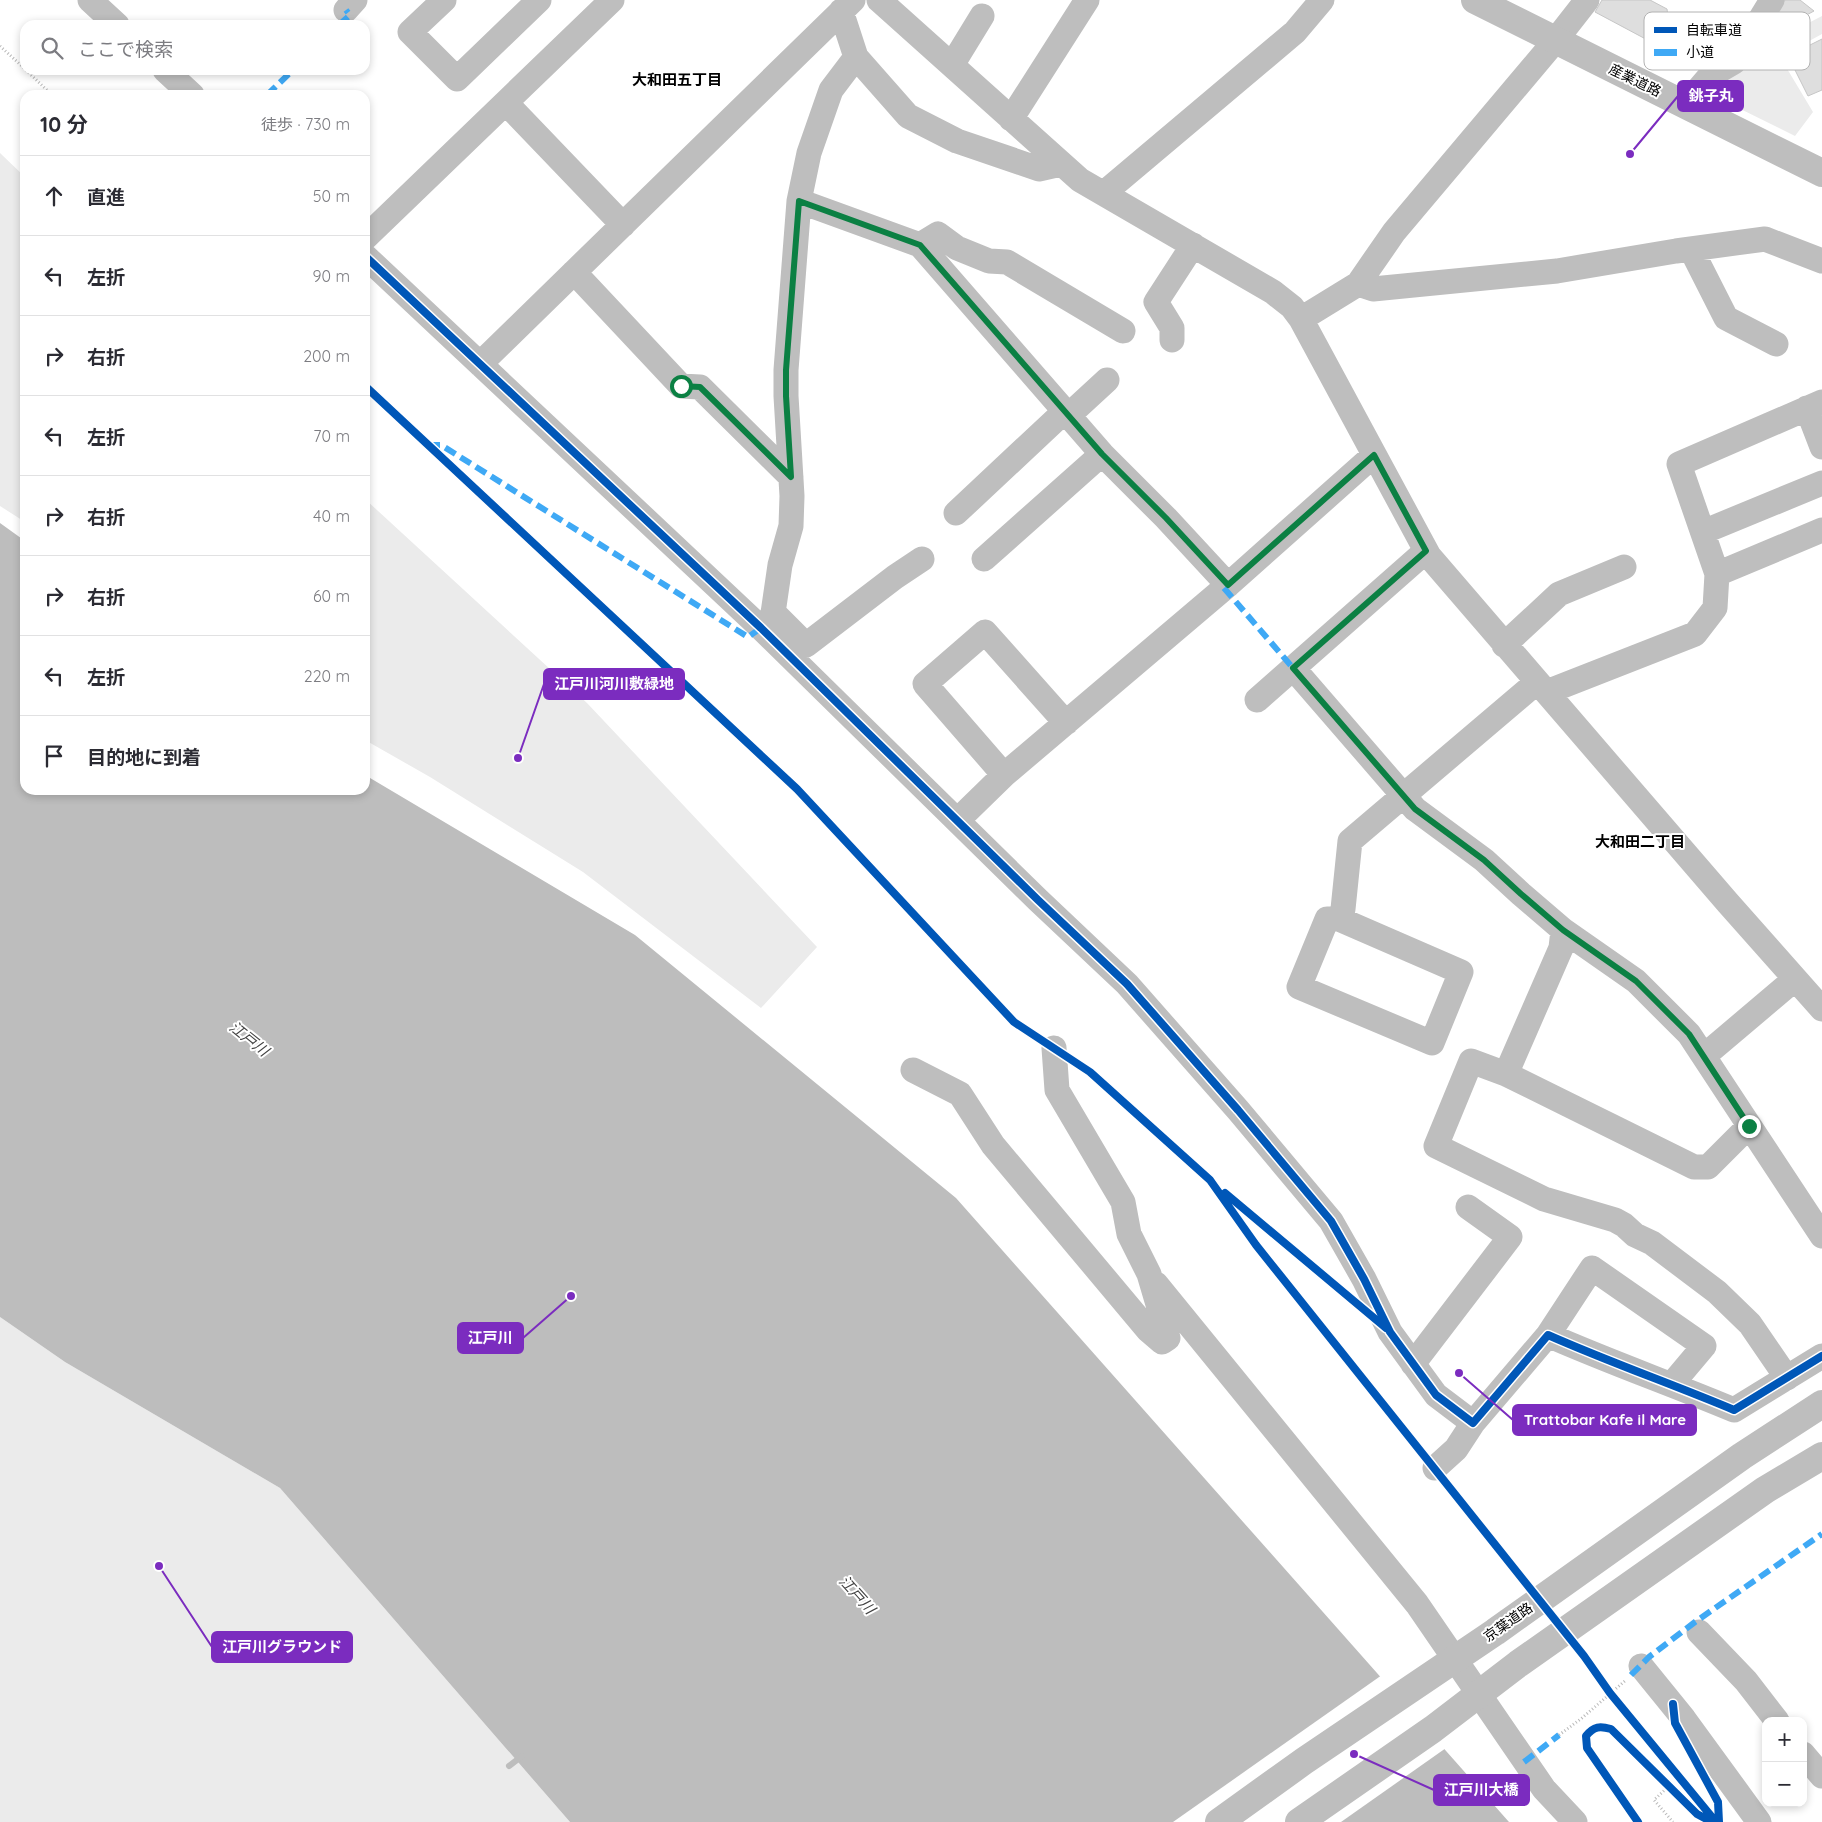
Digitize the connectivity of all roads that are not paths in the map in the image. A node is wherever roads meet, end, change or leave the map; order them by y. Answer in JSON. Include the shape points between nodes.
{"nodes":[{"id":1,"x":90,"y":0,"type":"edge"},
{"id":2,"x":444,"y":0,"type":"edge"},
{"id":3,"x":539,"y":0,"type":"edge"},
{"id":4,"x":612,"y":0,"type":"edge"},
{"id":5,"x":879,"y":0,"type":"edge"},
{"id":6,"x":1087,"y":0,"type":"edge"},
{"id":7,"x":1322,"y":0,"type":"edge"},
{"id":8,"x":1587,"y":0,"type":"edge"},
{"id":9,"x":1772,"y":0,"type":"edge"},
{"id":10,"x":1485,"y":2,"type":"edge"},
{"id":11,"x":847,"y":6,"type":"edge"},
{"id":12,"x":1765,"y":12,"type":"edge"},
{"id":13,"x":982,"y":16,"type":"dead end"},
{"id":14,"x":112,"y":20,"type":"edge"},
{"id":15,"x":1554,"y":41,"type":"junction"},
{"id":16,"x":856,"y":57,"type":"junction"},
{"id":17,"x":952,"y":65,"type":"junction"},
{"id":18,"x":1720,"y":70,"type":"edge"},
{"id":19,"x":170,"y":75,"type":"edge"},
{"id":20,"x":187,"y":90,"type":"edge"},
{"id":21,"x":506,"y":103,"type":"junction"},
{"id":22,"x":1686,"y":104,"type":"junction"},
{"id":23,"x":1011,"y":118,"type":"junction"},
{"id":24,"x":1061,"y":164,"type":"junction"},
{"id":25,"x":1822,"y":173,"type":"edge"},
{"id":26,"x":1104,"y":193,"type":"junction"},
{"id":27,"x":799,"y":201,"type":"junction"},
{"id":28,"x":623,"y":224,"type":"junction"},
{"id":29,"x":370,"y":233,"type":"edge"},
{"id":30,"x":920,"y":245,"type":"junction"},
{"id":31,"x":1193,"y":245,"type":"junction"},
{"id":32,"x":1691,"y":249,"type":"junction"},
{"id":33,"x":370,"y":261,"type":"edge"},
{"id":34,"x":1822,"y":261,"type":"edge"},
{"id":35,"x":574,"y":272,"type":"junction"},
{"id":36,"x":1358,"y":284,"type":"junction"},
{"id":37,"x":1301,"y":319,"type":"junction"},
{"id":38,"x":1123,"y":331,"type":"dead end"},
{"id":39,"x":1172,"y":340,"type":"dead end"},
{"id":40,"x":1776,"y":344,"type":"dead end"},
{"id":41,"x":480,"y":364,"type":"junction"},
{"id":42,"x":1107,"y":380,"type":"dead end"},
{"id":43,"x":1814,"y":405,"type":"edge"},
{"id":44,"x":1067,"y":412,"type":"junction"},
{"id":45,"x":1822,"y":447,"type":"edge"},
{"id":46,"x":1102,"y":454,"type":"junction"},
{"id":47,"x":1374,"y":455,"type":"junction"},
{"id":48,"x":791,"y":477,"type":"junction"},
{"id":49,"x":1822,"y":482,"type":"edge"},
{"id":50,"x":956,"y":513,"type":"dead end"},
{"id":51,"x":1822,"y":530,"type":"edge"},
{"id":52,"x":1703,"y":532,"type":"junction"},
{"id":53,"x":1426,"y":551,"type":"junction"},
{"id":54,"x":922,"y":559,"type":"dead end"},
{"id":55,"x":984,"y":559,"type":"dead end"},
{"id":56,"x":1624,"y":567,"type":"dead end"},
{"id":57,"x":1717,"y":574,"type":"junction"},
{"id":58,"x":1228,"y":585,"type":"junction"},
{"id":59,"x":767,"y":620,"type":"junction"},
{"id":60,"x":1504,"y":645,"type":"junction"},
{"id":61,"x":1293,"y":668,"type":"junction"},
{"id":62,"x":1542,"y":687,"type":"junction"},
{"id":63,"x":1257,"y":700,"type":"dead end"},
{"id":64,"x":1066,"y":723,"type":"junction"},
{"id":65,"x":1004,"y":775,"type":"junction"},
{"id":66,"x":1404,"y":795,"type":"junction"},
{"id":67,"x":964,"y":814,"type":"dead end"},
{"id":68,"x":1339,"y":920,"type":"junction"},
{"id":69,"x":1563,"y":930,"type":"junction"},
{"id":70,"x":1795,"y":979,"type":"junction"},
{"id":71,"x":1822,"y":1010,"type":"edge"},
{"id":72,"x":1054,"y":1048,"type":"road end"},
{"id":73,"x":1704,"y":1056,"type":"junction"},
{"id":74,"x":913,"y":1070,"type":"dead end"},
{"id":75,"x":1506,"y":1074,"type":"junction"},
{"id":76,"x":1749,"y":1126,"type":"junction"},
{"id":77,"x":1468,"y":1207,"type":"dead end"},
{"id":78,"x":1822,"y":1236,"type":"edge"},
{"id":79,"x":1148,"y":1274,"type":"junction"},
{"id":80,"x":1548,"y":1334,"type":"junction"},
{"id":81,"x":1822,"y":1356,"type":"edge"},
{"id":82,"x":1413,"y":1364,"type":"junction"},
{"id":83,"x":1787,"y":1378,"type":"junction"},
{"id":84,"x":1672,"y":1384,"type":"junction"},
{"id":85,"x":1822,"y":1404,"type":"edge"},
{"id":86,"x":1473,"y":1423,"type":"junction"},
{"id":87,"x":1822,"y":1456,"type":"edge"},
{"id":88,"x":1435,"y":1468,"type":"road end"},
{"id":89,"x":1699,"y":1632,"type":"dead end"},
{"id":90,"x":1636,"y":1670,"type":"road end"},
{"id":91,"x":1774,"y":1717,"type":"edge"},
{"id":92,"x":1807,"y":1759,"type":"edge"},
{"id":93,"x":1822,"y":1776,"type":"edge"},
{"id":94,"x":1219,"y":1822,"type":"edge"},
{"id":95,"x":1298,"y":1822,"type":"edge"},
{"id":96,"x":1575,"y":1822,"type":"edge"},
{"id":97,"x":1759,"y":1822,"type":"edge"}],
"edges":[{"from":1,"to":14,"type":"street"},
{"from":2,"to":3,"type":"street","via":[[410,32],[456,79]]},
{"from":4,"to":21,"type":"street"},
{"from":5,"to":17,"type":"street"},
{"from":6,"to":23,"type":"street"},
{"from":7,"to":26,"type":"street","via":[[1295,32]]},
{"from":8,"to":15,"type":"street"},
{"from":9,"to":12,"type":"street"},
{"from":10,"to":15,"type":"main road","name":"産業道路"},
{"from":11,"to":16,"type":"street"},
{"from":11,"to":28,"type":"street"},
{"from":13,"to":17,"type":"street"},
{"from":15,"to":22,"type":"main road","name":"産業道路"},
{"from":15,"to":36,"type":"street","via":[[1394,232]]},
{"from":16,"to":24,"type":"street","via":[[908,116],[931,129],[1039,169]]},
{"from":16,"to":27,"type":"street","via":[[831,90],[809,153]]},
{"from":17,"to":23,"type":"street"},
{"from":18,"to":22,"type":"street","via":[[1710,76]]},
{"from":19,"to":20,"type":"street"},
{"from":21,"to":28,"type":"street"},
{"from":21,"to":29,"type":"street"},
{"from":22,"to":25,"type":"main road","name":"産業道路"},
{"from":23,"to":24,"type":"street"},
{"from":24,"to":26,"type":"street","via":[[1080,180]]},
{"from":26,"to":31,"type":"street"},
{"from":27,"to":30,"type":"street"},
{"from":27,"to":48,"type":"street","via":[[786,370]]},
{"from":28,"to":35,"type":"street"},
{"from":30,"to":38,"type":"street","via":[[938,234],[957,248],[989,261],[1007,262]]},
{"from":30,"to":44,"type":"street"},
{"from":31,"to":37,"type":"street","via":[[1273,292]]},
{"from":31,"to":39,"type":"street","via":[[1156,302],[1172,328]]},
{"from":32,"to":34,"type":"street","via":[[1765,238]]},
{"from":32,"to":36,"type":"street","via":[[1557,271],[1374,289]]},
{"from":32,"to":40,"type":"street","via":[[1726,318]]},
{"from":33,"to":41,"type":"street"},
{"from":35,"to":41,"type":"street"},
{"from":35,"to":48,"type":"street","via":[[681,386],[700,387]]},
{"from":36,"to":37,"type":"street"},
{"from":37,"to":47,"type":"street"},
{"from":41,"to":59,"type":"street"},
{"from":42,"to":44,"type":"street"},
{"from":43,"to":45,"type":"street"},
{"from":43,"to":52,"type":"street","via":[[1679,464]]},
{"from":44,"to":46,"type":"street"},
{"from":44,"to":50,"type":"street"},
{"from":46,"to":55,"type":"street"},
{"from":46,"to":58,"type":"street"},
{"from":47,"to":53,"type":"street"},
{"from":47,"to":58,"type":"street"},
{"from":48,"to":59,"type":"street","via":[[791,526]]},
{"from":49,"to":52,"type":"street"},
{"from":51,"to":57,"type":"street"},
{"from":52,"to":57,"type":"street"},
{"from":53,"to":60,"type":"street"},
{"from":53,"to":61,"type":"street"},
{"from":54,"to":59,"type":"street","via":[[806,645]]},
{"from":56,"to":60,"type":"street","via":[[1559,594]]},
{"from":57,"to":62,"type":"street","via":[[1715,608],[1695,634]]},
{"from":58,"to":64,"type":"street"},
{"from":59,"to":82,"type":"street","via":[[1038,900],[1127,984],[1238,1110],[1331,1221],[1390,1332]]},
{"from":60,"to":62,"type":"street"},
{"from":61,"to":63,"type":"street"},
{"from":61,"to":66,"type":"street"},
{"from":62,"to":66,"type":"street"},
{"from":62,"to":70,"type":"street"},
{"from":64,"to":65,"type":"street"},
{"from":64,"to":65,"type":"street","via":[[985,632],[925,684]]},
{"from":65,"to":67,"type":"street"},
{"from":66,"to":68,"type":"street","via":[[1350,841],[1343,910]]},
{"from":66,"to":69,"type":"street","via":[[1415,809],[1484,860]]},
{"from":68,"to":68,"type":"street","via":[[1327,920],[1299,987],[1432,1043],[1461,972]]},
{"from":69,"to":73,"type":"street","via":[[1636,981],[1679,1022]]},
{"from":69,"to":75,"type":"street","via":[[1561,948]]},
{"from":70,"to":71,"type":"street"},
{"from":70,"to":73,"type":"street"},
{"from":72,"to":79,"type":"street","via":[[1057,1090],[1123,1202],[1129,1234]]},
{"from":73,"to":76,"type":"street"},
{"from":74,"to":79,"type":"street","via":[[960,1094],[993,1145],[1148,1330],[1162,1342],[1168,1338]]},
{"from":75,"to":76,"type":"street","via":[[1694,1167],[1708,1167]]},
{"from":75,"to":83,"type":"street","via":[[1471,1061],[1436,1146],[1544,1199],[1624,1225],[1717,1292],[1750,1324]]},
{"from":76,"to":78,"type":"street"},
{"from":77,"to":82,"type":"street","via":[[1510,1237]]},
{"from":79,"to":96,"type":"street","via":[[1417,1604],[1544,1790]]},
{"from":80,"to":84,"type":"street"},
{"from":80,"to":84,"type":"street","via":[[1592,1268],[1704,1346]]},
{"from":80,"to":86,"type":"street"},
{"from":81,"to":83,"type":"street"},
{"from":82,"to":86,"type":"street","via":[[1436,1395]]},
{"from":83,"to":84,"type":"street","via":[[1734,1410]]},
{"from":85,"to":94,"type":"main road","name":"京葉道路","via":[[1734,1461],[1495,1632]]},
{"from":86,"to":88,"type":"street","via":[[1456,1449]]},
{"from":87,"to":95,"type":"main road","via":[[1765,1490]]},
{"from":89,"to":91,"type":"street","via":[[1746,1681]]},
{"from":90,"to":97,"type":"street","via":[[1684,1719]]},
{"from":92,"to":93,"type":"street"}]}
